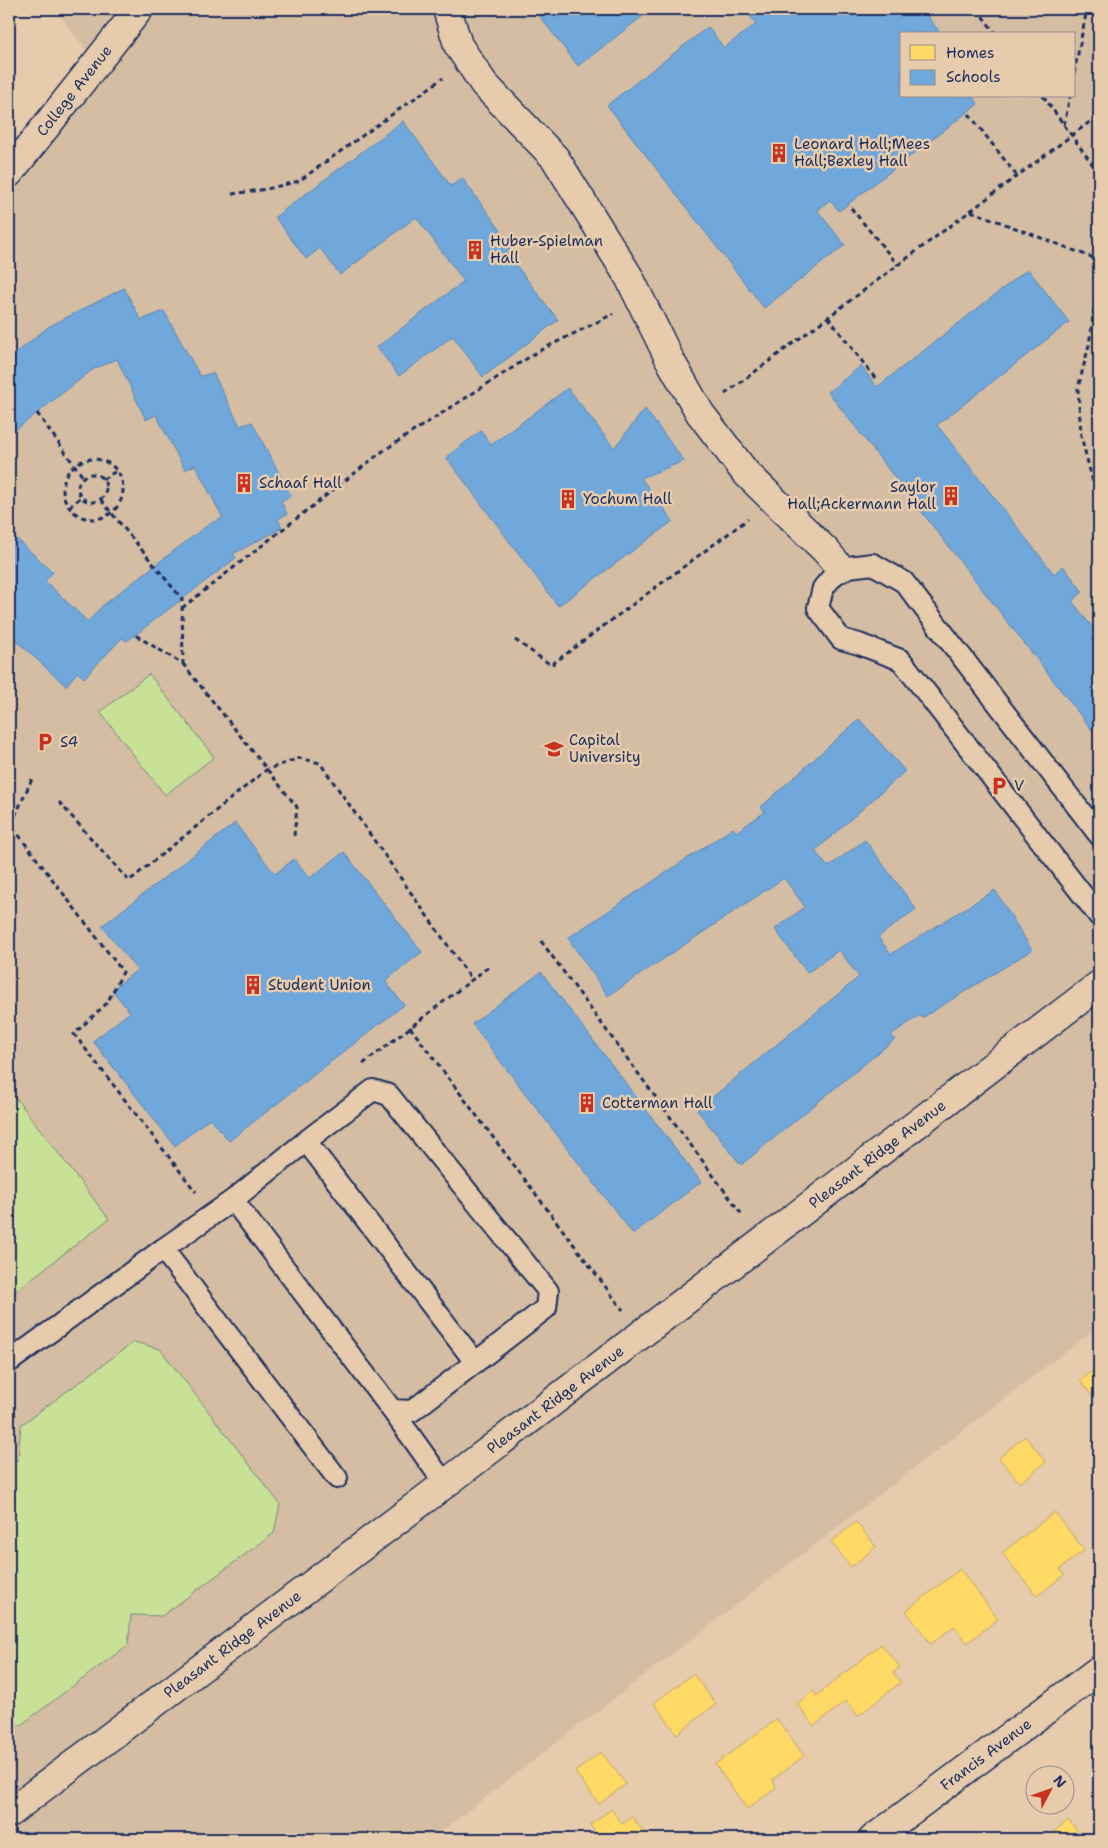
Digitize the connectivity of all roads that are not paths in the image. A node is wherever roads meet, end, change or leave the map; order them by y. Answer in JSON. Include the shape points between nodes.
{"nodes":[{"id":1,"x":139,"y":9,"type":"edge"},
{"id":2,"x":447,"y":9,"type":"edge"},
{"id":3,"x":9,"y":173,"type":"edge"},
{"id":4,"x":840,"y":568,"type":"junction"},
{"id":5,"x":1099,"y":835,"type":"edge"},
{"id":6,"x":1099,"y":916,"type":"edge"},
{"id":7,"x":1099,"y":985,"type":"edge"},
{"id":8,"x":306,"y":1141,"type":"junction"},
{"id":9,"x":233,"y":1200,"type":"junction"},
{"id":10,"x":163,"y":1249,"type":"junction"},
{"id":11,"x":9,"y":1362,"type":"edge"},
{"id":12,"x":475,"y":1362,"type":"junction"},
{"id":13,"x":392,"y":1410,"type":"junction"},
{"id":14,"x":337,"y":1478,"type":"dead end"},
{"id":15,"x":445,"y":1484,"type":"junction"},
{"id":16,"x":1099,"y":1670,"type":"edge"},
{"id":17,"x":9,"y":1813,"type":"edge"},
{"id":18,"x":873,"y":1839,"type":"edge"}],
"edges":[{"from":1,"to":3,"type":"street","name":"College Avenue"},
{"from":2,"to":4,"type":"street","via":[[458,46],[484,84],[555,158],[629,277],[700,413],[746,472]]},
{"from":4,"to":5,"type":"lane","via":[[874,564],[904,582]]},
{"from":4,"to":6,"type":"lane","via":[[823,588],[818,608],[841,640],[901,660]]},
{"from":7,"to":15,"type":"street","name":"Pleasant Ridge Avenue"},
{"from":8,"to":9,"type":"lane"},
{"from":8,"to":12,"type":"lane"},
{"from":8,"to":12,"type":"lane","via":[[373,1090],[389,1095],[548,1291],[546,1308]]},
{"from":9,"to":10,"type":"lane"},
{"from":9,"to":13,"type":"lane"},
{"from":10,"to":11,"type":"lane"},
{"from":10,"to":14,"type":"lane"},
{"from":12,"to":13,"type":"lane","via":[[412,1410]]},
{"from":13,"to":15,"type":"lane"},
{"from":15,"to":17,"type":"street","name":"Pleasant Ridge Avenue"},
{"from":16,"to":18,"type":"street","name":"Francis Avenue"}]}
